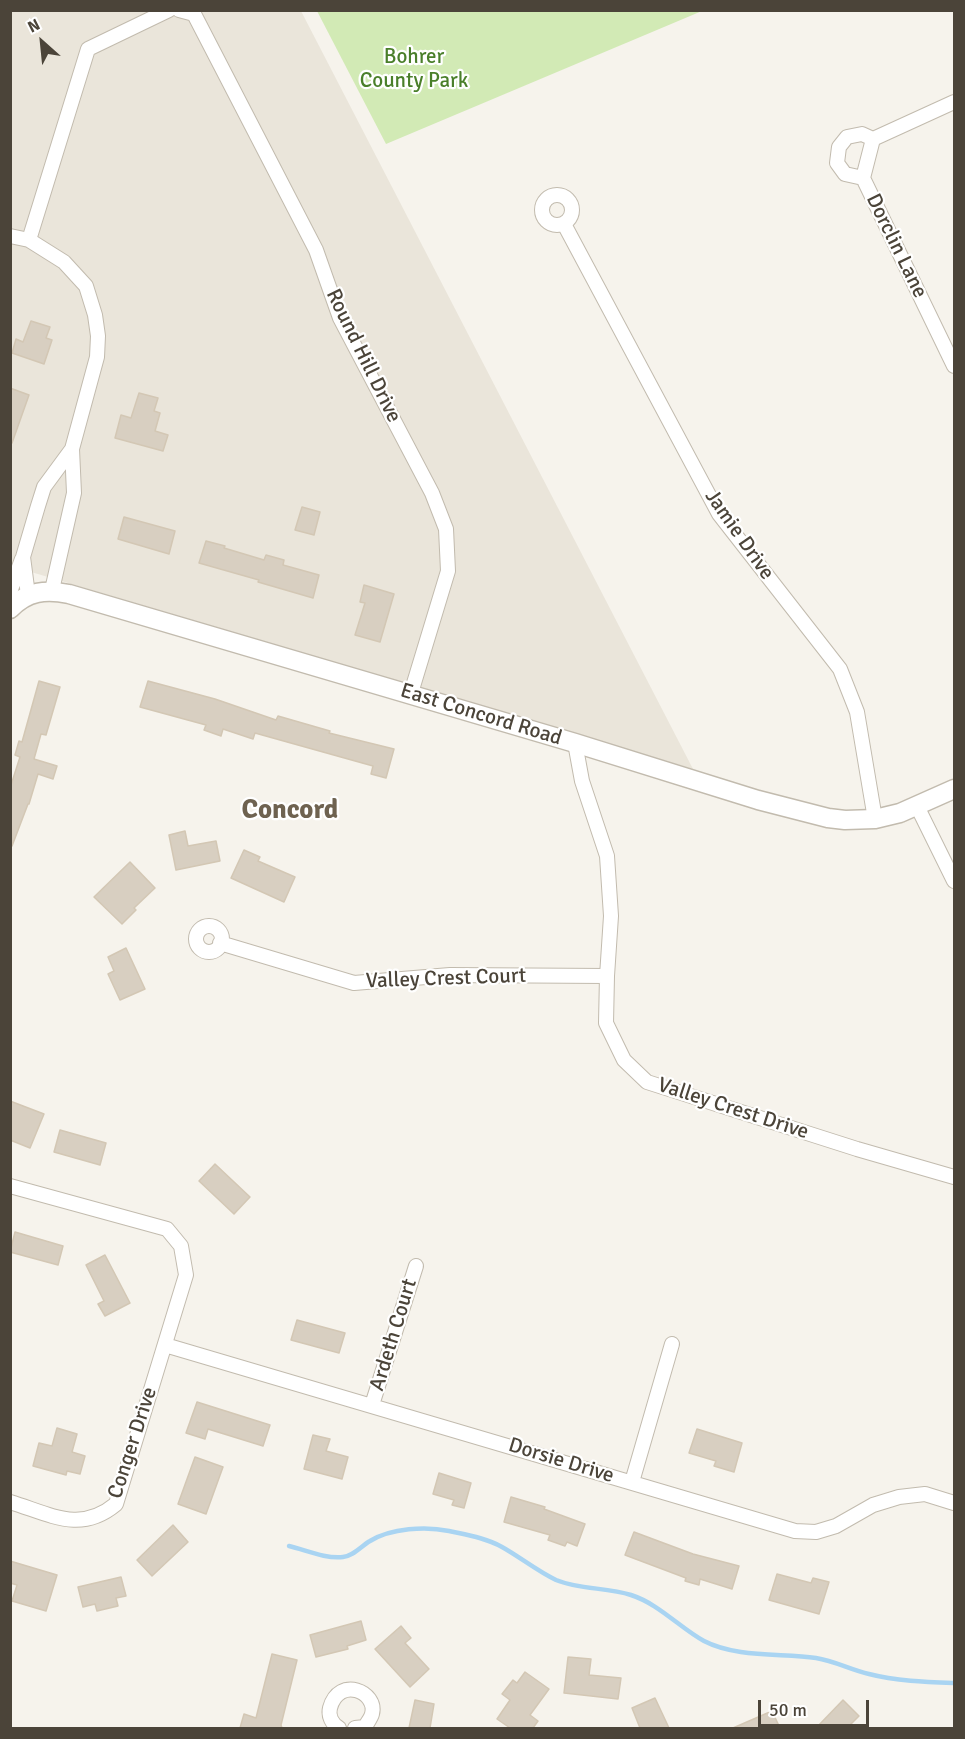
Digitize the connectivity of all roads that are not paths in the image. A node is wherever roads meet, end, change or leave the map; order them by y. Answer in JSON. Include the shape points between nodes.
{"nodes":[{"id":1,"x":169,"y":10,"type":"edge"},
{"id":2,"x":179,"y":10,"type":"edge"},
{"id":3,"x":954,"y":102,"type":"edge"},
{"id":4,"x":873,"y":139,"type":"junction"},
{"id":5,"x":863,"y":178,"type":"junction"},
{"id":6,"x":564,"y":224,"type":"dead end"},
{"id":7,"x":10,"y":236,"type":"edge"},
{"id":8,"x":30,"y":240,"type":"junction"},
{"id":9,"x":954,"y":366,"type":"edge"},
{"id":10,"x":72,"y":449,"type":"junction"},
{"id":11,"x":52,"y":590,"type":"junction"},
{"id":12,"x":19,"y":594,"type":"edge"},
{"id":13,"x":10,"y":609,"type":"edge"},
{"id":14,"x":411,"y":693,"type":"junction"},
{"id":15,"x":575,"y":742,"type":"junction"},
{"id":16,"x":954,"y":789,"type":"edge"},
{"id":17,"x":917,"y":806,"type":"junction"},
{"id":18,"x":875,"y":819,"type":"junction"},
{"id":19,"x":954,"y":881,"type":"edge"},
{"id":20,"x":220,"y":943,"type":"dead end"},
{"id":21,"x":607,"y":976,"type":"junction"},
{"id":22,"x":954,"y":1177,"type":"edge"},
{"id":23,"x":10,"y":1186,"type":"edge"},
{"id":24,"x":416,"y":1266,"type":"dead end"},
{"id":25,"x":672,"y":1344,"type":"dead end"},
{"id":26,"x":165,"y":1345,"type":"junction"},
{"id":27,"x":372,"y":1405,"type":"junction"},
{"id":28,"x":632,"y":1482,"type":"junction"},
{"id":29,"x":10,"y":1502,"type":"edge"},
{"id":30,"x":954,"y":1503,"type":"edge"},
{"id":31,"x":335,"y":1727,"type":"edge"},
{"id":32,"x":356,"y":1728,"type":"edge"}],
"edges":[{"from":1,"to":8,"type":"street","via":[[88,50]]},
{"from":2,"to":14,"type":"street","name":"Round Hill Drive","via":[[194,14],[316,250],[340,318],[432,493],[446,529],[448,571]]},
{"from":3,"to":4,"type":"street"},
{"from":4,"to":5,"type":"street","name":"Dorclin Lane"},
{"from":4,"to":5,"type":"street","via":[[862,134],[847,137],[839,147],[837,163],[845,174]]},
{"from":5,"to":9,"type":"street","name":"Dorclin Lane"},
{"from":6,"to":18,"type":"street","name":"Jamie Drive","via":[[719,514],[840,669],[857,712]]},
{"from":7,"to":8,"type":"street"},
{"from":8,"to":10,"type":"street","via":[[64,262],[86,286],[95,315],[97,357]]},
{"from":10,"to":11,"type":"street","via":[[74,493]]},
{"from":10,"to":12,"type":"street","via":[[44,487],[23,557]]},
{"from":11,"to":12,"type":"street","name":"East Concord Road"},
{"from":11,"to":14,"type":"street","name":"East Concord Road"},
{"from":12,"to":13,"type":"street","name":"East Concord Road"},
{"from":14,"to":15,"type":"street","name":"East Concord Road"},
{"from":15,"to":18,"type":"street","name":"East Concord Road","via":[[801,812],[845,820]]},
{"from":15,"to":21,"type":"street","name":"Valley Crest Drive","via":[[582,782],[607,856],[611,916]]},
{"from":16,"to":17,"type":"street","name":"East Concord Road"},
{"from":17,"to":18,"type":"street","name":"East Concord Road"},
{"from":17,"to":19,"type":"street"},
{"from":20,"to":21,"type":"street","name":"Valley Crest Court","via":[[354,983],[450,975]]},
{"from":21,"to":22,"type":"street","name":"Valley Crest Drive","via":[[606,1023],[624,1060],[647,1082]]},
{"from":23,"to":26,"type":"street","name":"Conger Drive","via":[[167,1229],[181,1246],[186,1275]]},
{"from":24,"to":27,"type":"street","name":"Ardeth Court"},
{"from":25,"to":28,"type":"street"},
{"from":26,"to":27,"type":"street","name":"Dorsie Drive"},
{"from":26,"to":29,"type":"street","name":"Conger Drive","via":[[116,1504],[93,1519],[75,1522]]},
{"from":27,"to":28,"type":"street","name":"Dorsie Drive"},
{"from":28,"to":30,"type":"street","name":"Dorsie Drive","via":[[795,1531],[816,1532],[836,1526],[873,1505],[899,1497],[925,1494]]},
{"from":31,"to":32,"type":"street","via":[[329,1713],[333,1698],[340,1691],[353,1689],[363,1692],[371,1702],[372,1713],[365,1727]]}]}
